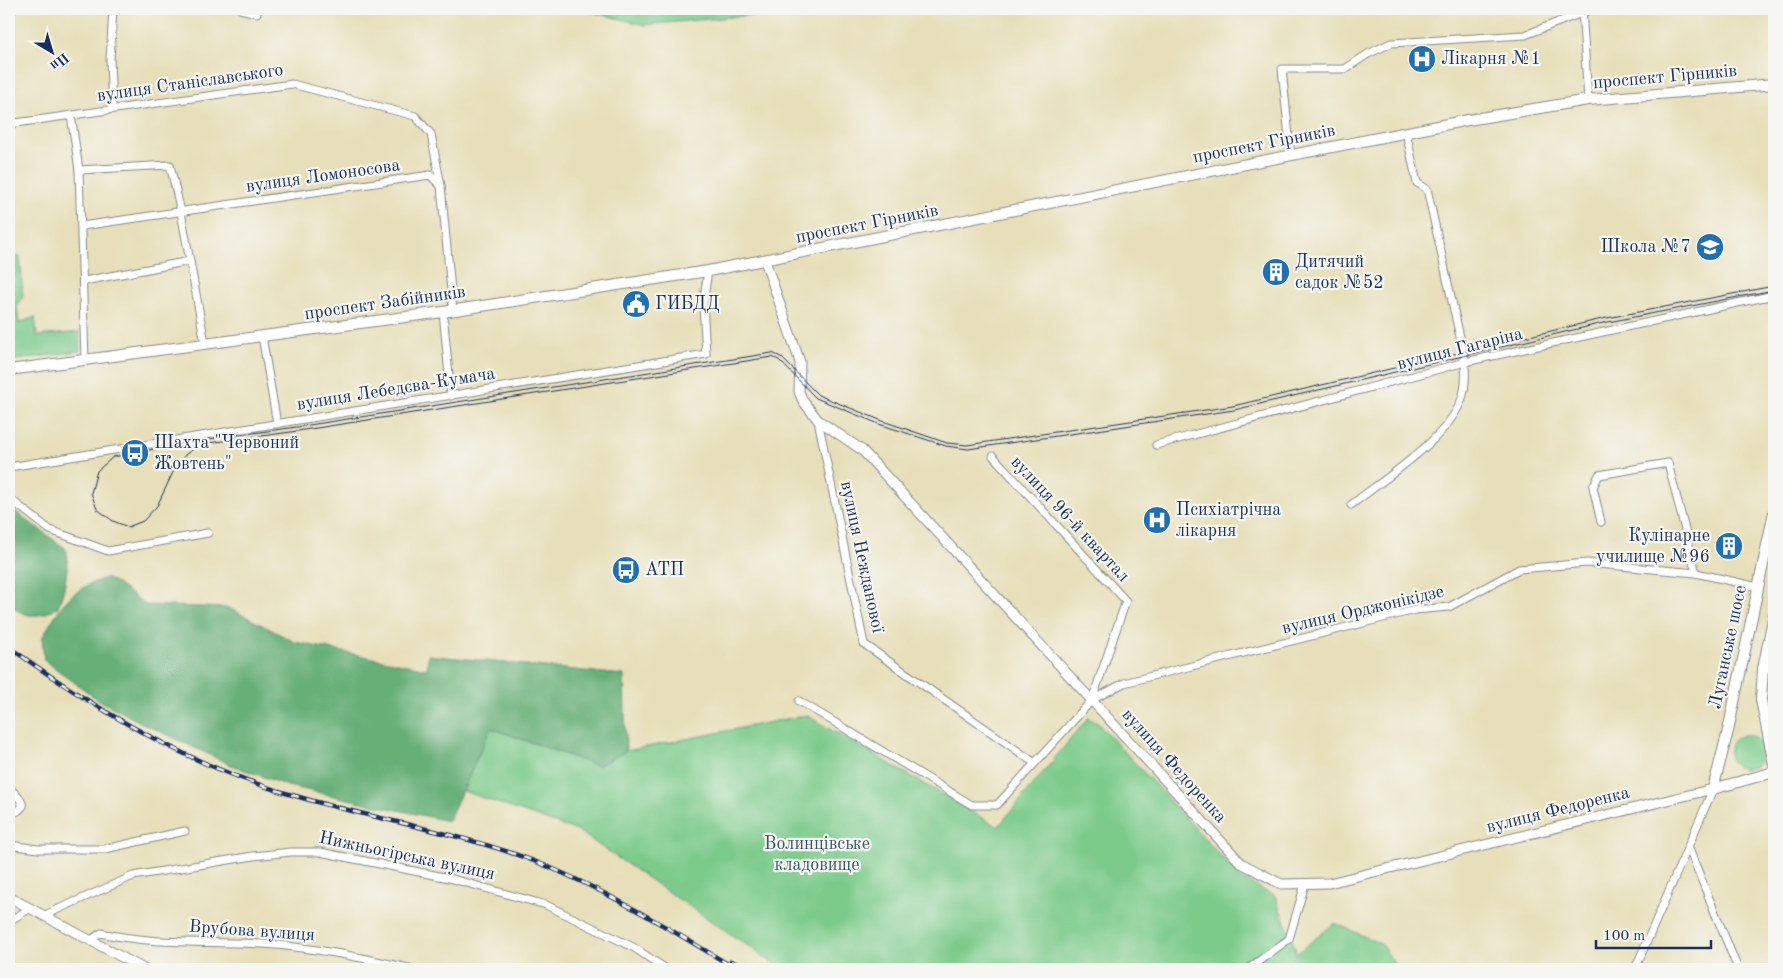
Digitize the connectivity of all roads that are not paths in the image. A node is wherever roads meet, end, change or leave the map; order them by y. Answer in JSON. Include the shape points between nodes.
{"nodes":[{"id":1,"x":113,"y":9,"type":"edge"},
{"id":2,"x":240,"y":9,"type":"edge"},
{"id":3,"x":1592,"y":9,"type":"edge"},
{"id":4,"x":1582,"y":11,"type":"edge"},
{"id":5,"x":257,"y":13,"type":"dead end"},
{"id":6,"x":1774,"y":84,"type":"edge"},
{"id":7,"x":1588,"y":100,"type":"junction"},
{"id":8,"x":112,"y":109,"type":"junction"},
{"id":9,"x":71,"y":115,"type":"junction"},
{"id":10,"x":9,"y":124,"type":"edge"},
{"id":11,"x":1406,"y":132,"type":"junction"},
{"id":12,"x":1291,"y":156,"type":"junction"},
{"id":13,"x":79,"y":170,"type":"junction"},
{"id":14,"x":441,"y":186,"type":"junction"},
{"id":15,"x":181,"y":212,"type":"junction"},
{"id":16,"x":82,"y":226,"type":"junction"},
{"id":17,"x":190,"y":260,"type":"junction"},
{"id":18,"x":765,"y":261,"type":"junction"},
{"id":19,"x":708,"y":271,"type":"junction"},
{"id":20,"x":84,"y":281,"type":"junction"},
{"id":21,"x":1774,"y":295,"type":"edge"},
{"id":22,"x":448,"y":312,"type":"junction"},
{"id":23,"x":262,"y":336,"type":"junction"},
{"id":24,"x":205,"y":343,"type":"junction"},
{"id":25,"x":85,"y":360,"type":"junction"},
{"id":26,"x":1465,"y":362,"type":"junction"},
{"id":27,"x":9,"y":370,"type":"edge"},
{"id":28,"x":451,"y":396,"type":"junction"},
{"id":29,"x":818,"y":420,"type":"junction"},
{"id":30,"x":277,"y":424,"type":"junction"},
{"id":31,"x":1156,"y":445,"type":"dead end"},
{"id":32,"x":993,"y":456,"type":"dead end"},
{"id":33,"x":9,"y":467,"type":"edge"},
{"id":34,"x":9,"y":498,"type":"edge"},
{"id":35,"x":1351,"y":505,"type":"dead end"},
{"id":36,"x":1774,"y":512,"type":"edge"},
{"id":37,"x":1601,"y":522,"type":"dead end"},
{"id":38,"x":208,"y":533,"type":"dead end"},
{"id":39,"x":1696,"y":573,"type":"junction"},
{"id":40,"x":1758,"y":587,"type":"junction"},
{"id":41,"x":1774,"y":614,"type":"edge"},
{"id":42,"x":1774,"y":667,"type":"edge"},
{"id":43,"x":1763,"y":669,"type":"junction"},
{"id":44,"x":1092,"y":700,"type":"junction"},
{"id":45,"x":799,"y":701,"type":"dead end"},
{"id":46,"x":1035,"y":763,"type":"junction"},
{"id":47,"x":1774,"y":764,"type":"edge"},
{"id":48,"x":1774,"y":772,"type":"edge"},
{"id":49,"x":9,"y":787,"type":"edge"},
{"id":50,"x":1713,"y":789,"type":"junction"},
{"id":51,"x":9,"y":815,"type":"edge"},
{"id":52,"x":185,"y":831,"type":"dead end"},
{"id":53,"x":9,"y":846,"type":"edge"},
{"id":54,"x":1688,"y":849,"type":"junction"},
{"id":55,"x":1305,"y":884,"type":"junction"},
{"id":56,"x":9,"y":897,"type":"edge"},
{"id":57,"x":31,"y":908,"type":"junction"},
{"id":58,"x":45,"y":915,"type":"junction"},
{"id":59,"x":9,"y":922,"type":"edge"},
{"id":60,"x":91,"y":940,"type":"junction"},
{"id":61,"x":144,"y":969,"type":"edge"},
{"id":62,"x":413,"y":969,"type":"edge"},
{"id":63,"x":666,"y":969,"type":"edge"},
{"id":64,"x":1248,"y":969,"type":"edge"},
{"id":65,"x":1635,"y":969,"type":"edge"},
{"id":66,"x":1738,"y":969,"type":"edge"}],
"edges":[{"from":1,"to":8,"type":"street"},
{"from":2,"to":5,"type":"street"},
{"from":3,"to":4,"type":"street"},
{"from":4,"to":7,"type":"street"},
{"from":4,"to":12,"type":"street","via":[[1525,35],[1391,43],[1345,69],[1282,69]]},
{"from":6,"to":7,"type":"main road","name":"проспект Гірників"},
{"from":7,"to":11,"type":"main road","name":"проспект Гірників"},
{"from":8,"to":9,"type":"street","name":"вулиця Станіславського"},
{"from":8,"to":14,"type":"street","name":"вулиця Станіславського","via":[[292,84],[415,116],[431,134]]},
{"from":9,"to":10,"type":"street","name":"вулиця Станіславського"},
{"from":9,"to":13,"type":"street"},
{"from":11,"to":12,"type":"main road","name":"проспект Гірників"},
{"from":11,"to":26,"type":"street","via":[[1418,183],[1427,188]]},
{"from":12,"to":18,"type":"main road","name":"проспект Гірників"},
{"from":13,"to":15,"type":"street","via":[[170,165]]},
{"from":13,"to":16,"type":"street"},
{"from":14,"to":15,"type":"street","name":"вулиця Ломоносова","via":[[430,175]]},
{"from":14,"to":22,"type":"street"},
{"from":15,"to":16,"type":"street","name":"вулиця Ломоносова"},
{"from":15,"to":17,"type":"street"},
{"from":16,"to":20,"type":"street"},
{"from":17,"to":20,"type":"street"},
{"from":17,"to":24,"type":"street"},
{"from":18,"to":19,"type":"main road","name":"проспект Забійників"},
{"from":18,"to":29,"type":"street","name":"вулиця Федоренка","via":[[800,362],[799,392],[810,413]]},
{"from":19,"to":22,"type":"main road","name":"проспект Забійників"},
{"from":19,"to":28,"type":"street","name":"вулиця Лебедєва-Кумача","via":[[703,304],[706,354]]},
{"from":20,"to":25,"type":"street"},
{"from":21,"to":26,"type":"street","name":"вулиця Гагаріна"},
{"from":22,"to":23,"type":"main road","name":"проспект Забійників"},
{"from":22,"to":28,"type":"street"},
{"from":23,"to":24,"type":"main road","name":"проспект Забійників"},
{"from":23,"to":30,"type":"street"},
{"from":24,"to":25,"type":"main road","name":"проспект Забійників"},
{"from":25,"to":27,"type":"main road","name":"проспект Забійників"},
{"from":26,"to":31,"type":"street","name":"вулиця Гагаріна"},
{"from":26,"to":35,"type":"street","via":[[1462,400],[1449,424],[1424,448]]},
{"from":28,"to":30,"type":"street","name":"вулиця Лебедєва-Кумача"},
{"from":29,"to":44,"type":"street","name":"вулиця Федоренка","via":[[862,450]]},
{"from":29,"to":46,"type":"street","name":"вулиця Нежданової","via":[[864,644]]},
{"from":30,"to":33,"type":"street","name":"вулиця Лебедєва-Кумача"},
{"from":32,"to":44,"type":"street","name":"вулиця 96-й квартал","via":[[1126,601]]},
{"from":34,"to":38,"type":"street","via":[[50,530],[108,551]]},
{"from":36,"to":40,"type":"main road","name":"Луганське шосе"},
{"from":37,"to":39,"type":"street","via":[[1593,487],[1599,475],[1668,462]]},
{"from":39,"to":40,"type":"street","name":"вулиця Орджонікідзе"},
{"from":39,"to":44,"type":"street","name":"вулиця Орджонікідзе","via":[[1587,563],[1518,569],[1449,607],[1415,610],[1124,683]]},
{"from":40,"to":50,"type":"main road","name":"Луганське шосе"},
{"from":41,"to":43,"type":"main road"},
{"from":42,"to":43,"type":"street"},
{"from":43,"to":47,"type":"main road","via":[[1762,700]]},
{"from":44,"to":46,"type":"street"},
{"from":44,"to":55,"type":"street","name":"вулиця Федоренка","via":[[1241,864],[1281,884]]},
{"from":45,"to":46,"type":"street","via":[[972,805],[997,805]]},
{"from":48,"to":50,"type":"main road","name":"вулиця Федоренка"},
{"from":49,"to":51,"type":"street","via":[[23,806]]},
{"from":50,"to":54,"type":"street"},
{"from":50,"to":55,"type":"street","name":"вулиця Федоренка","via":[[1329,883]]},
{"from":52,"to":53,"type":"street","via":[[104,849]]},
{"from":54,"to":65,"type":"street"},
{"from":54,"to":66,"type":"street"},
{"from":55,"to":64,"type":"street","via":[[1289,938]]},
{"from":56,"to":57,"type":"street"},
{"from":57,"to":58,"type":"street"},
{"from":57,"to":59,"type":"street"},
{"from":58,"to":60,"type":"street"},
{"from":58,"to":63,"type":"street","name":"Нижньогірська вулиця","via":[[133,876],[253,856],[320,852],[449,878],[546,904],[633,947]]},
{"from":60,"to":61,"type":"street"},
{"from":60,"to":62,"type":"street","name":"Врубова вулиця","via":[[101,933],[146,940],[264,944],[316,950]]}]}
